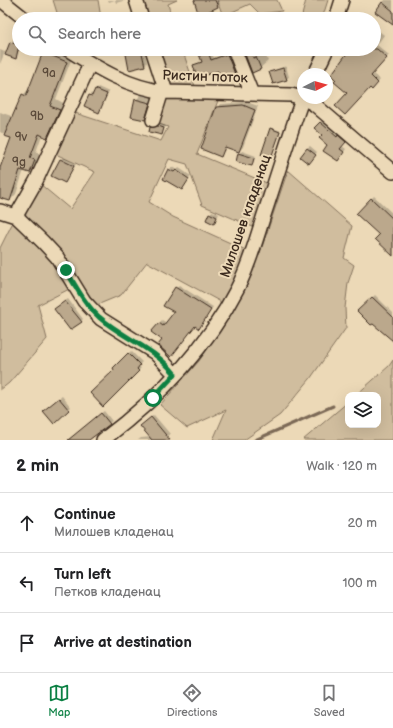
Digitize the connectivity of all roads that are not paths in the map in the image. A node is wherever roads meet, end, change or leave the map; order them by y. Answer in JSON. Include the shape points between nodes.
{"nodes":[{"id":1,"x":136,"y":0,"type":"edge"},
{"id":2,"x":342,"y":0,"type":"edge"},
{"id":3,"x":2,"y":2,"type":"edge"},
{"id":4,"x":16,"y":12,"type":"edge"},
{"id":5,"x":140,"y":12,"type":"edge"},
{"id":6,"x":338,"y":12,"type":"edge"},
{"id":7,"x":78,"y":56,"type":"edge"},
{"id":8,"x":154,"y":56,"type":"edge"},
{"id":9,"x":237,"y":56,"type":"edge"},
{"id":10,"x":324,"y":56,"type":"edge"},
{"id":11,"x":90,"y":64,"type":"junction"},
{"id":12,"x":318,"y":68,"type":"edge"},
{"id":13,"x":164,"y":91,"type":"junction"},
{"id":14,"x":252,"y":94,"type":"junction"},
{"id":15,"x":297,"y":95,"type":"edge"},
{"id":16,"x":301,"y":104,"type":"edge"},
{"id":17,"x":313,"y":104,"type":"edge"},
{"id":18,"x":153,"y":120,"type":"dead end"},
{"id":19,"x":393,"y":172,"type":"edge"},
{"id":20,"x":0,"y":211,"type":"edge"},
{"id":21,"x":16,"y":216,"type":"junction"},
{"id":22,"x":175,"y":374,"type":"junction"},
{"id":23,"x":103,"y":440,"type":"edge"}],
"edges":[{"from":1,"to":5,"type":"street"},
{"from":2,"to":6,"type":"street"},
{"from":3,"to":4,"type":"street"},
{"from":7,"to":11,"type":"street","name":"Ристин поток"},
{"from":8,"to":13,"type":"street"},
{"from":9,"to":14,"type":"street"},
{"from":10,"to":12,"type":"street"},
{"from":11,"to":13,"type":"street","name":"Ристин поток","via":[[134,84]]},
{"from":11,"to":21,"type":"street","via":[[36,181]]},
{"from":13,"to":14,"type":"street","name":"Ристин поток"},
{"from":13,"to":18,"type":"street"},
{"from":14,"to":15,"type":"street","name":"Ристин поток"},
{"from":16,"to":22,"type":"street","name":"Милошев кладенац","via":[[237,289],[206,337]]},
{"from":17,"to":19,"type":"street"},
{"from":20,"to":21,"type":"street"},
{"from":21,"to":22,"type":"street","via":[[57,257],[100,319],[155,354]]},
{"from":22,"to":23,"type":"street","name":"Милошев кладенац","via":[[132,417]]}]}
